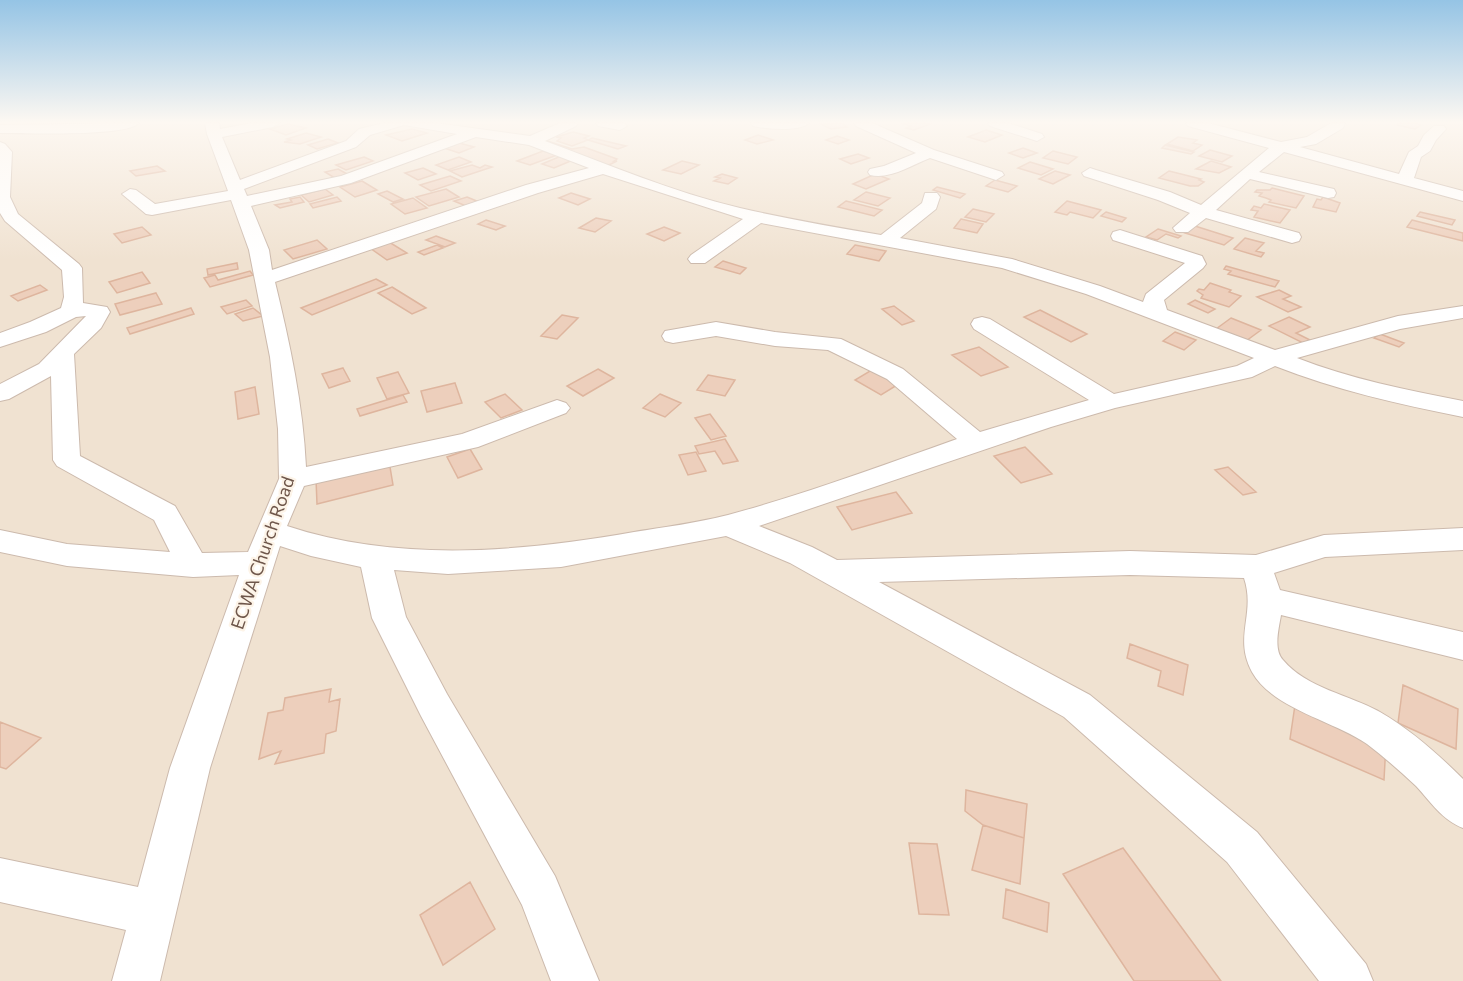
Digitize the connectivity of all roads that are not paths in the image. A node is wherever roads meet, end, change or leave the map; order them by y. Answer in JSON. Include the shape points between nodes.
{"nodes":[{"id":1,"x":1,"y":169,"type":"edge"},
{"id":2,"x":228,"y":169,"type":"edge"},
{"id":3,"x":296,"y":169,"type":"edge"},
{"id":4,"x":376,"y":169,"type":"edge"},
{"id":5,"x":601,"y":169,"type":"edge"},
{"id":6,"x":605,"y":169,"type":"edge"},
{"id":7,"x":893,"y":169,"type":"edge"},
{"id":8,"x":977,"y":169,"type":"edge"},
{"id":9,"x":1255,"y":169,"type":"edge"},
{"id":10,"x":1367,"y":169,"type":"edge"},
{"id":11,"x":1409,"y":169,"type":"edge"},
{"id":12,"x":876,"y":172,"type":"dead end"},
{"id":13,"x":1090,"y":173,"type":"dead end"},
{"id":14,"x":1248,"y":174,"type":"junction"},
{"id":15,"x":996,"y":175,"type":"dead end"},
{"id":16,"x":1405,"y":179,"type":"junction"},
{"id":17,"x":1328,"y":193,"type":"dead end"},
{"id":18,"x":130,"y":194,"type":"dead end"},
{"id":19,"x":238,"y":195,"type":"junction"},
{"id":20,"x":1463,"y":196,"type":"edge"},
{"id":21,"x":931,"y":197,"type":"dead end"},
{"id":22,"x":1203,"y":212,"type":"junction"},
{"id":23,"x":758,"y":217,"type":"junction"},
{"id":24,"x":6,"y":219,"type":"edge"},
{"id":25,"x":1182,"y":228,"type":"dead end"},
{"id":26,"x":1120,"y":236,"type":"dead end"},
{"id":27,"x":1292,"y":237,"type":"dead end"},
{"id":28,"x":886,"y":240,"type":"junction"},
{"id":29,"x":698,"y":260,"type":"dead end"},
{"id":30,"x":264,"y":279,"type":"junction"},
{"id":31,"x":71,"y":311,"type":"junction"},
{"id":32,"x":1463,"y":312,"type":"edge"},
{"id":33,"x":1157,"y":313,"type":"junction"},
{"id":34,"x":982,"y":324,"type":"dead end"},
{"id":35,"x":673,"y":336,"type":"dead end"},
{"id":36,"x":0,"y":340,"type":"edge"},
{"id":37,"x":62,"y":352,"type":"junction"},
{"id":38,"x":1276,"y":357,"type":"junction"},
{"id":39,"x":0,"y":394,"type":"edge"},
{"id":40,"x":1110,"y":402,"type":"junction"},
{"id":41,"x":557,"y":408,"type":"dead end"},
{"id":42,"x":1463,"y":409,"type":"edge"},
{"id":43,"x":976,"y":442,"type":"junction"},
{"id":44,"x":293,"y":479,"type":"junction"},
{"id":45,"x":728,"y":525,"type":"junction"},
{"id":46,"x":270,"y":531,"type":"junction"},
{"id":47,"x":1463,"y":538,"type":"edge"},
{"id":48,"x":0,"y":542,"type":"edge"},
{"id":49,"x":375,"y":558,"type":"junction"},
{"id":50,"x":259,"y":563,"type":"junction"},
{"id":51,"x":193,"y":565,"type":"junction"},
{"id":52,"x":830,"y":572,"type":"junction"},
{"id":53,"x":1261,"y":583,"type":"junction"},
{"id":54,"x":1463,"y":646,"type":"edge"},
{"id":55,"x":1463,"y":808,"type":"edge"},
{"id":56,"x":0,"y":880,"type":"edge"},
{"id":57,"x":153,"y":913,"type":"junction"},
{"id":58,"x":136,"y":981,"type":"edge"},
{"id":59,"x":575,"y":981,"type":"edge"},
{"id":60,"x":1349,"y":981,"type":"edge"}],
"edges":[{"from":1,"to":24,"type":"street"},
{"from":2,"to":19,"type":"street","name":"ECWA Church Road"},
{"from":3,"to":19,"type":"street"},
{"from":4,"to":19,"type":"street","via":[[345,180]]},
{"from":5,"to":30,"type":"street"},
{"from":6,"to":23,"type":"street"},
{"from":7,"to":12,"type":"street"},
{"from":8,"to":15,"type":"street"},
{"from":9,"to":14,"type":"street"},
{"from":10,"to":16,"type":"street"},
{"from":11,"to":16,"type":"street"},
{"from":13,"to":22,"type":"street"},
{"from":14,"to":17,"type":"street"},
{"from":14,"to":22,"type":"street"},
{"from":16,"to":20,"type":"street"},
{"from":18,"to":19,"type":"street","via":[[152,210]]},
{"from":19,"to":30,"type":"street","name":"ECWA Church Road","via":[[259,250]]},
{"from":21,"to":28,"type":"street","via":[[930,205]]},
{"from":22,"to":25,"type":"street"},
{"from":22,"to":27,"type":"street"},
{"from":23,"to":28,"type":"street"},
{"from":23,"to":29,"type":"street"},
{"from":24,"to":31,"type":"street","via":[[72,268]]},
{"from":26,"to":33,"type":"street","via":[[1195,260],[1196,264],[1153,298]]},
{"from":28,"to":33,"type":"street","via":[[1005,263]]},
{"from":30,"to":44,"type":"street","name":"ECWA Church Road","via":[[282,357]]},
{"from":31,"to":36,"type":"street"},
{"from":31,"to":37,"type":"street","via":[[99,312],[93,323]]},
{"from":32,"to":38,"type":"street","via":[[1398,323]]},
{"from":33,"to":38,"type":"street"},
{"from":34,"to":40,"type":"street"},
{"from":35,"to":43,"type":"street","via":[[716,329],[833,344],[895,374]]},
{"from":37,"to":39,"type":"street","via":[[47,369]]},
{"from":37,"to":51,"type":"street","via":[[67,460],[165,513]]},
{"from":38,"to":40,"type":"street","via":[[1244,372]]},
{"from":38,"to":42,"type":"street","via":[[1330,379]]},
{"from":40,"to":43,"type":"street"},
{"from":41,"to":44,"type":"street","via":[[469,441]]},
{"from":43,"to":45,"type":"street"},
{"from":44,"to":46,"type":"street","name":"ECWA Church Road"},
{"from":45,"to":49,"type":"street","via":[[561,556],[448,562]]},
{"from":45,"to":52,"type":"street","via":[[801,555]]},
{"from":46,"to":49,"type":"street","via":[[311,545]]},
{"from":46,"to":50,"type":"street","name":"ECWA Church Road"},
{"from":47,"to":53,"type":"street","via":[[1324,546]]},
{"from":48,"to":51,"type":"street","via":[[67,555]]},
{"from":49,"to":59,"type":"street","via":[[389,618],[539,892]]},
{"from":50,"to":51,"type":"street"},
{"from":50,"to":57,"type":"street","name":"ECWA Church Road","via":[[190,768]]},
{"from":52,"to":53,"type":"street","via":[[1130,563]]},
{"from":52,"to":60,"type":"street","via":[[1077,706],[1242,847]]},
{"from":53,"to":54,"type":"street"},
{"from":53,"to":55,"type":"street","via":[[1260,641],[1264,662],[1273,674],[1368,724],[1431,773]]},
{"from":56,"to":57,"type":"street"},
{"from":57,"to":58,"type":"street","name":"ECWA Church Road"}]}
